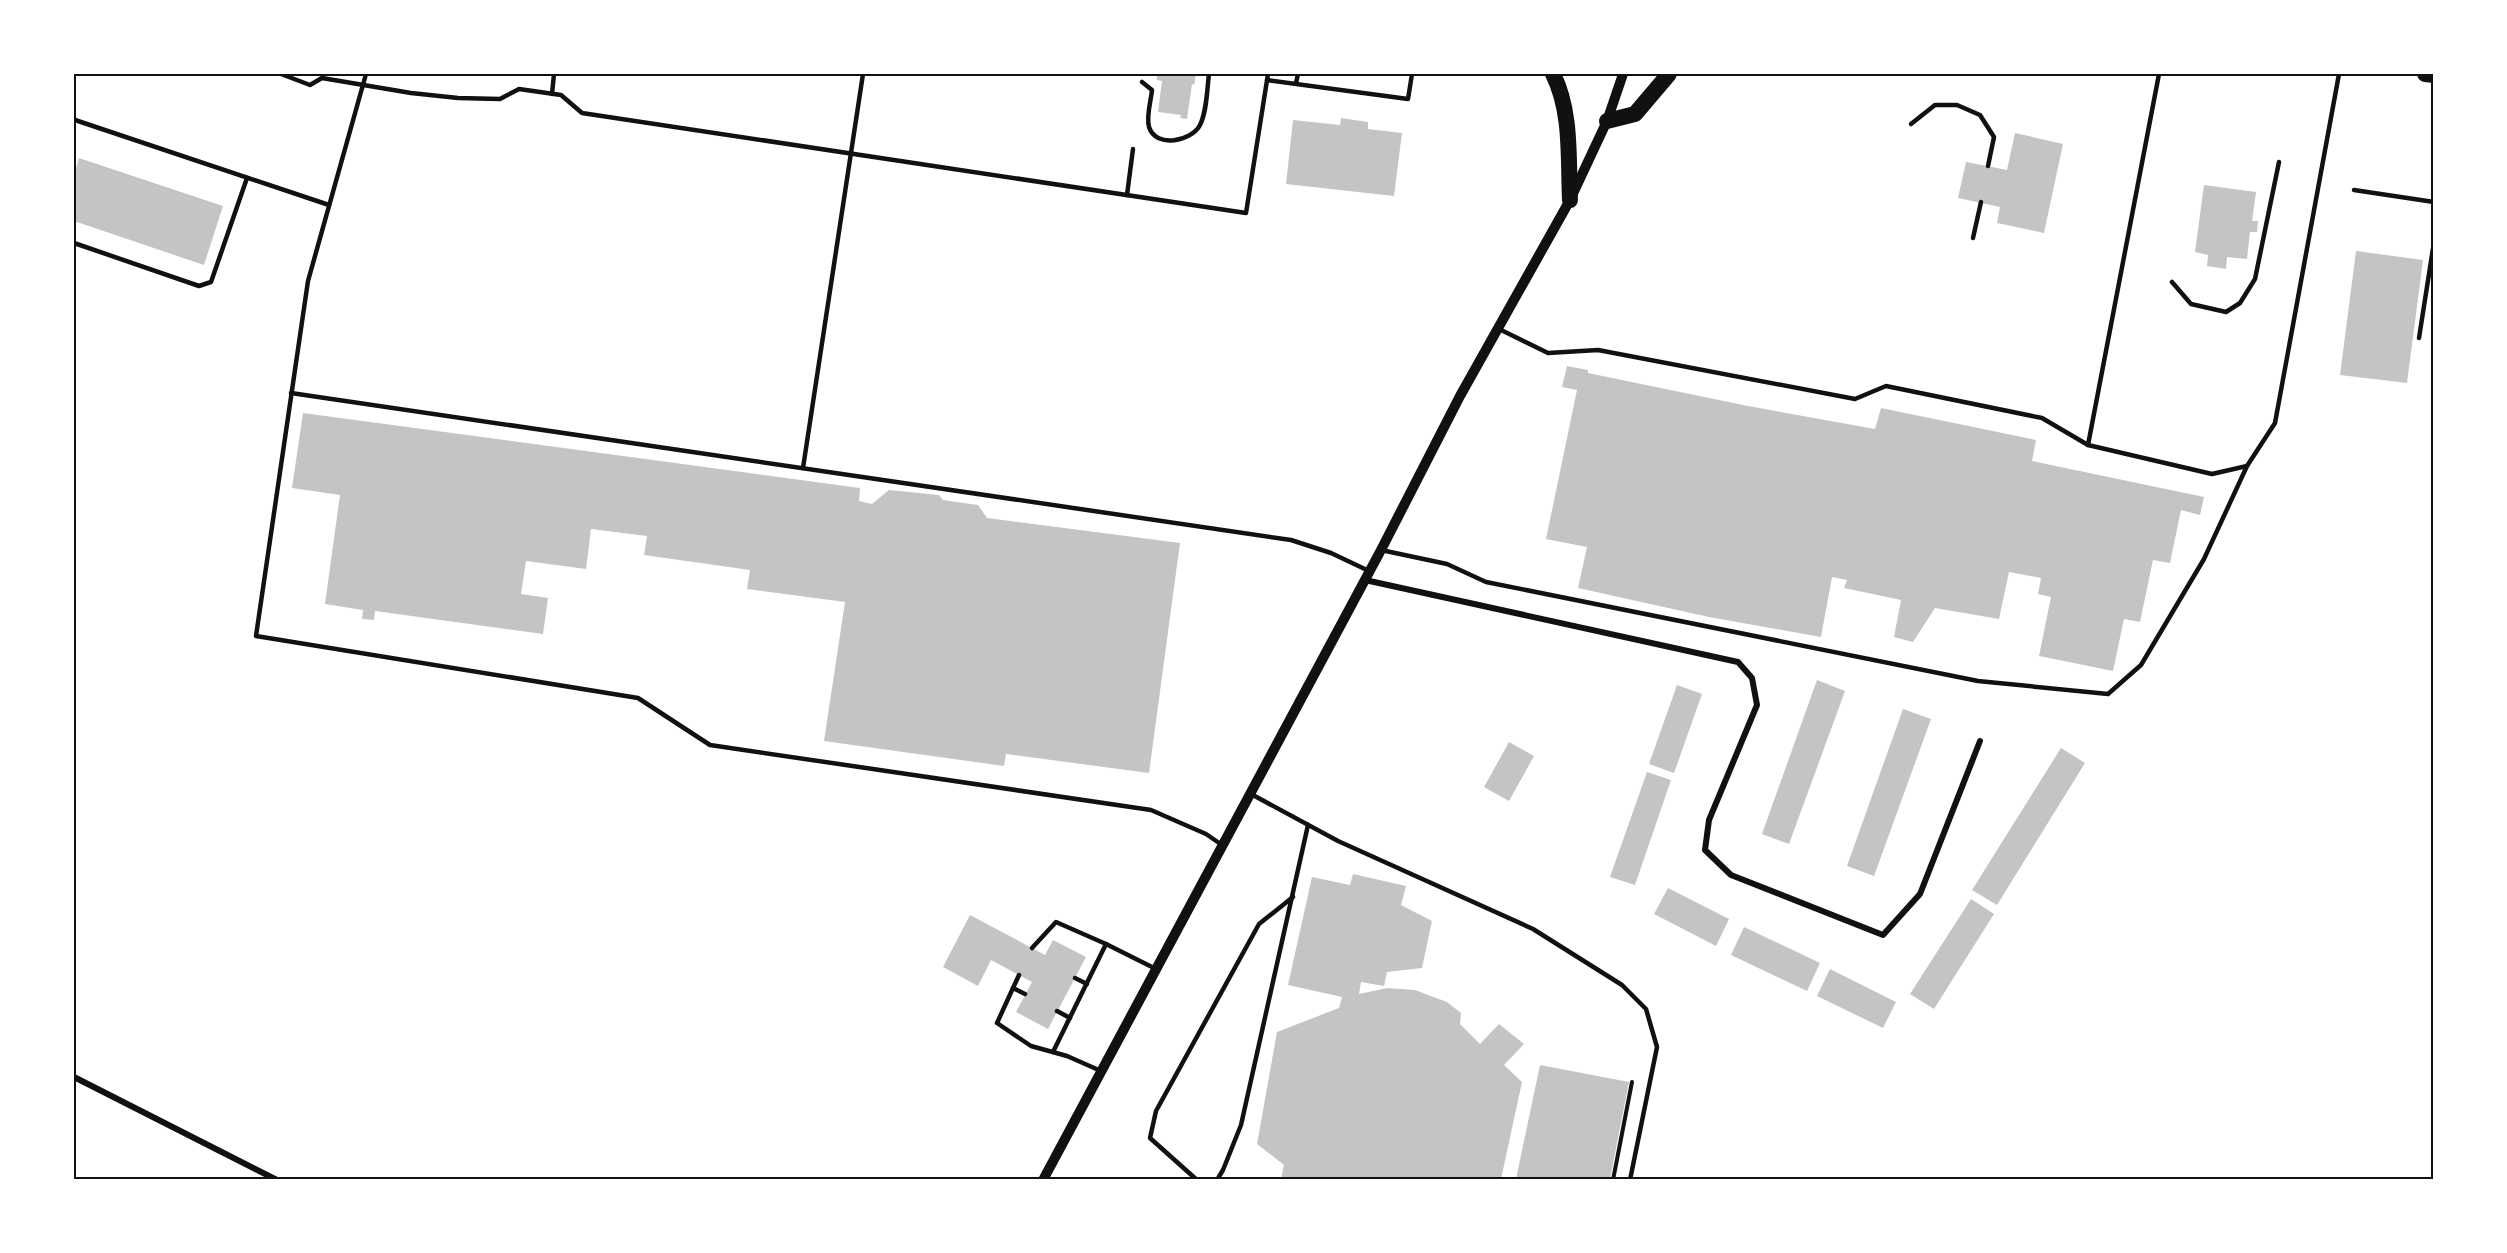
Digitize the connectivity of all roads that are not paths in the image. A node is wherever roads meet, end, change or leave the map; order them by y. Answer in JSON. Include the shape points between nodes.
{"nodes":[{"id":1,"x":280,"y":74,"type":"edge"},
{"id":2,"x":366,"y":74,"type":"edge"},
{"id":3,"x":554,"y":74,"type":"edge"},
{"id":4,"x":863,"y":74,"type":"edge"},
{"id":5,"x":1209,"y":74,"type":"edge"},
{"id":6,"x":1268,"y":74,"type":"edge"},
{"id":7,"x":1298,"y":74,"type":"edge"},
{"id":8,"x":1412,"y":74,"type":"edge"},
{"id":9,"x":1553,"y":74,"type":"edge"},
{"id":10,"x":1623,"y":74,"type":"edge"},
{"id":11,"x":1669,"y":74,"type":"edge"},
{"id":12,"x":2159,"y":74,"type":"edge"},
{"id":13,"x":2339,"y":74,"type":"edge"},
{"id":14,"x":2425,"y":74,"type":"edge"},
{"id":15,"x":2433,"y":75,"type":"edge"},
{"id":16,"x":320,"y":76,"type":"edge"},
{"id":17,"x":1267,"y":80,"type":"junction"},
{"id":18,"x":1142,"y":82,"type":"dead end"},
{"id":19,"x":1296,"y":83,"type":"junction"},
{"id":20,"x":362,"y":86,"type":"junction"},
{"id":21,"x":552,"y":94,"type":"junction"},
{"id":22,"x":74,"y":121,"type":"edge"},
{"id":23,"x":1607,"y":121,"type":"junction"},
{"id":24,"x":1911,"y":124,"type":"dead end"},
{"id":25,"x":1133,"y":149,"type":"dead end"},
{"id":26,"x":850,"y":153,"type":"junction"},
{"id":27,"x":2279,"y":162,"type":"dead end"},
{"id":28,"x":1988,"y":166,"type":"dead end"},
{"id":29,"x":247,"y":178,"type":"junction"},
{"id":30,"x":2354,"y":190,"type":"dead end"},
{"id":31,"x":1127,"y":195,"type":"junction"},
{"id":32,"x":1570,"y":200,"type":"junction"},
{"id":33,"x":1981,"y":202,"type":"dead end"},
{"id":34,"x":2433,"y":202,"type":"edge"},
{"id":35,"x":329,"y":205,"type":"junction"},
{"id":36,"x":1973,"y":238,"type":"dead end"},
{"id":37,"x":2433,"y":242,"type":"edge"},
{"id":38,"x":74,"y":243,"type":"edge"},
{"id":39,"x":2172,"y":282,"type":"dead end"},
{"id":40,"x":1497,"y":328,"type":"junction"},
{"id":41,"x":2419,"y":338,"type":"dead end"},
{"id":42,"x":291,"y":393,"type":"junction"},
{"id":43,"x":2088,"y":445,"type":"junction"},
{"id":44,"x":2247,"y":466,"type":"junction"},
{"id":45,"x":804,"y":468,"type":"junction"},
{"id":46,"x":1381,"y":550,"type":"junction"},
{"id":47,"x":1367,"y":576,"type":"junction"},
{"id":48,"x":1980,"y":741,"type":"dead end"},
{"id":49,"x":1250,"y":793,"type":"junction"},
{"id":50,"x":1308,"y":825,"type":"junction"},
{"id":51,"x":1223,"y":846,"type":"junction"},
{"id":52,"x":1293,"y":897,"type":"junction"},
{"id":53,"x":1106,"y":944,"type":"junction"},
{"id":54,"x":1032,"y":948,"type":"dead end"},
{"id":55,"x":1156,"y":969,"type":"junction"},
{"id":56,"x":1018,"y":975,"type":"dead end"},
{"id":57,"x":1075,"y":978,"type":"dead end"},
{"id":58,"x":1087,"y":984,"type":"junction"},
{"id":59,"x":1013,"y":988,"type":"junction"},
{"id":60,"x":1026,"y":994,"type":"dead end"},
{"id":61,"x":1057,"y":1011,"type":"dead end"},
{"id":62,"x":1070,"y":1018,"type":"junction"},
{"id":63,"x":1053,"y":1052,"type":"junction"},
{"id":64,"x":1102,"y":1071,"type":"junction"},
{"id":65,"x":74,"y":1077,"type":"edge"},
{"id":66,"x":277,"y":1179,"type":"edge"},
{"id":67,"x":1043,"y":1179,"type":"edge"},
{"id":68,"x":1197,"y":1179,"type":"edge"},
{"id":69,"x":1217,"y":1179,"type":"edge"},
{"id":70,"x":1630,"y":1179,"type":"edge"}],
"edges":[{"from":1,"to":16,"type":"lane","via":[[310,85]]},
{"from":2,"to":20,"type":"lane"},
{"from":3,"to":21,"type":"lane"},
{"from":4,"to":26,"type":"lane"},
{"from":5,"to":18,"type":"lane","via":[[1200,124],[1194,134],[1179,140],[1153,134],[1149,127],[1152,90]]},
{"from":6,"to":17,"type":"lane"},
{"from":7,"to":19,"type":"lane"},
{"from":8,"to":19,"type":"lane","via":[[1408,99]]},
{"from":9,"to":32,"type":"highway","via":[[1563,94]]},
{"from":10,"to":23,"type":"street"},
{"from":11,"to":23,"type":"highway","via":[[1635,114]]},
{"from":12,"to":43,"type":"lane"},
{"from":13,"to":44,"type":"lane","via":[[2275,423]]},
{"from":14,"to":15,"type":"highway"},
{"from":16,"to":20,"type":"lane"},
{"from":17,"to":19,"type":"lane"},
{"from":17,"to":31,"type":"lane","via":[[1246,213]]},
{"from":20,"to":21,"type":"lane","via":[[458,98],[500,99],[519,89]]},
{"from":20,"to":35,"type":"lane"},
{"from":21,"to":26,"type":"lane","via":[[561,95],[582,113]]},
{"from":22,"to":29,"type":"lane"},
{"from":23,"to":32,"type":"street"},
{"from":24,"to":28,"type":"lane","via":[[1935,105],[1957,105],[1980,115],[1994,137]]},
{"from":25,"to":31,"type":"lane"},
{"from":26,"to":31,"type":"lane"},
{"from":26,"to":45,"type":"lane"},
{"from":27,"to":39,"type":"lane","via":[[2255,279],[2240,303],[2226,312],[2192,304]]},
{"from":29,"to":35,"type":"lane"},
{"from":29,"to":38,"type":"lane","via":[[211,282],[199,286]]},
{"from":30,"to":34,"type":"lane"},
{"from":32,"to":40,"type":"street"},
{"from":33,"to":36,"type":"lane"},
{"from":35,"to":42,"type":"lane","via":[[308,281]]},
{"from":37,"to":41,"type":"lane"},
{"from":40,"to":43,"type":"lane","via":[[1548,353],[1598,350],[1855,399],[1886,386],[2042,418]]},
{"from":40,"to":46,"type":"street"},
{"from":42,"to":45,"type":"lane"},
{"from":42,"to":51,"type":"lane","via":[[256,636],[638,698],[710,745],[1151,810],[1206,834]]},
{"from":43,"to":44,"type":"lane","via":[[2212,474]]},
{"from":44,"to":46,"type":"lane","via":[[2204,559],[2141,665],[2108,694],[1978,681],[1486,582],[1447,564]]},
{"from":45,"to":47,"type":"lane","via":[[1291,540],[1331,553]]},
{"from":46,"to":47,"type":"street"},
{"from":47,"to":48,"type":"street","via":[[1738,662],[1752,678],[1757,705],[1709,820],[1705,850],[1731,875],[1883,935],[1920,894]]},
{"from":47,"to":49,"type":"street"},
{"from":49,"to":50,"type":"lane"},
{"from":49,"to":51,"type":"street"},
{"from":50,"to":52,"type":"lane"},
{"from":50,"to":70,"type":"lane","via":[[1545,935],[1622,985],[1646,1009],[1657,1047]]},
{"from":51,"to":55,"type":"street"},
{"from":52,"to":68,"type":"lane","via":[[1259,924],[1156,1111],[1150,1138]]},
{"from":52,"to":69,"type":"lane","via":[[1241,1125]]},
{"from":53,"to":54,"type":"lane","via":[[1056,922]]},
{"from":53,"to":55,"type":"lane"},
{"from":53,"to":58,"type":"lane"},
{"from":55,"to":64,"type":"street"},
{"from":56,"to":59,"type":"lane"},
{"from":57,"to":58,"type":"lane"},
{"from":58,"to":62,"type":"lane"},
{"from":59,"to":60,"type":"lane"},
{"from":59,"to":63,"type":"lane","via":[[998,1023],[1030,1046]]},
{"from":61,"to":62,"type":"lane"},
{"from":62,"to":63,"type":"lane"},
{"from":63,"to":64,"type":"lane"},
{"from":64,"to":67,"type":"street"},
{"from":65,"to":66,"type":"street"}]}
